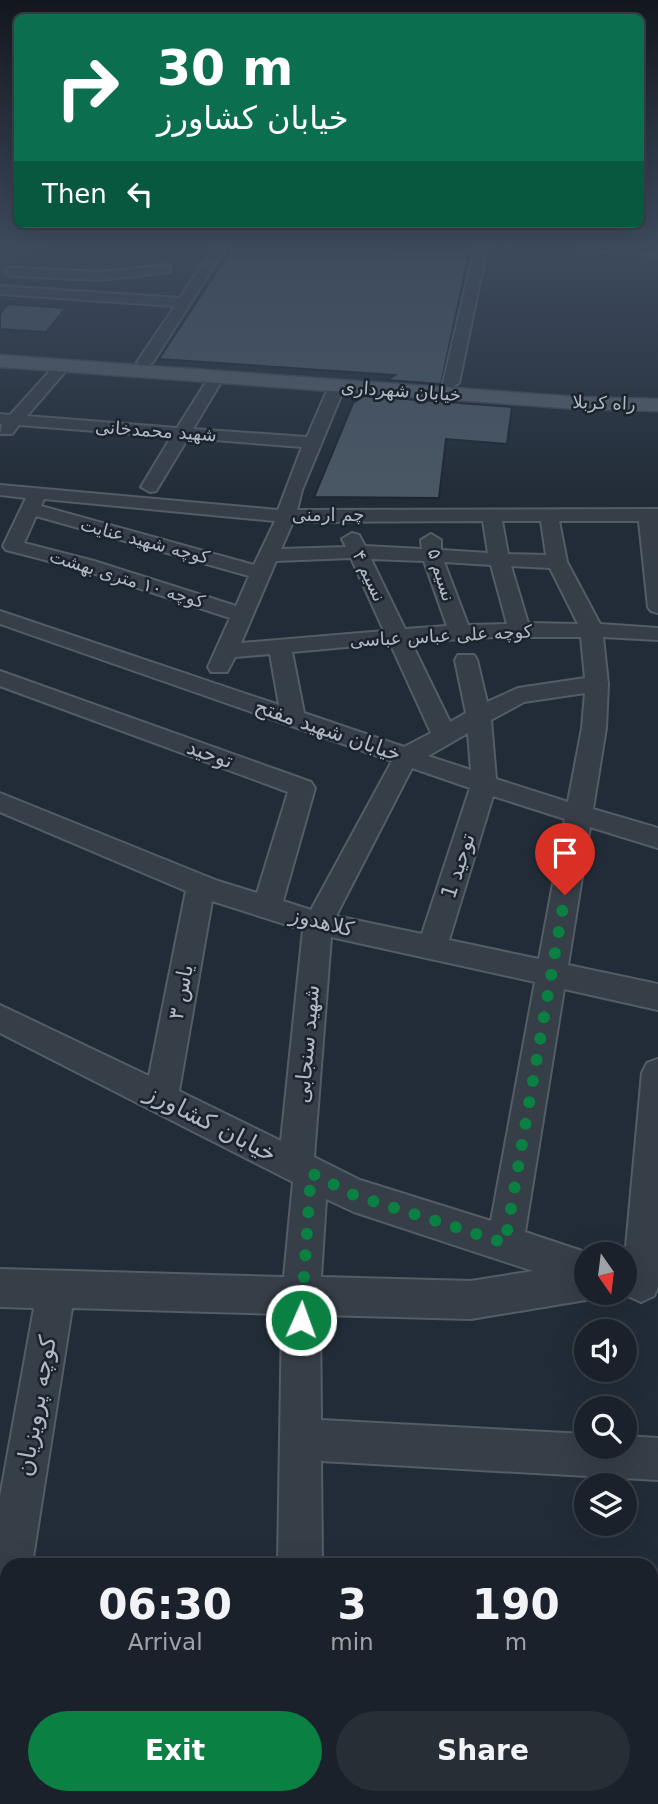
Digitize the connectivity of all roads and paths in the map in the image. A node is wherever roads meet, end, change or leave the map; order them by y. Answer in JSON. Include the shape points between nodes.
{"nodes":[{"id":1,"x":165,"y":331,"type":"edge"},
{"id":2,"x":462,"y":331,"type":"edge"},
{"id":3,"x":0,"y":352,"type":"edge"},
{"id":4,"x":0,"y":361,"type":"edge"},
{"id":5,"x":145,"y":362,"type":"junction"},
{"id":6,"x":62,"y":366,"type":"junction"},
{"id":7,"x":216,"y":377,"type":"junction"},
{"id":8,"x":451,"y":383,"type":"junction"},
{"id":9,"x":337,"y":386,"type":"junction"},
{"id":10,"x":658,"y":394,"type":"edge"},
{"id":11,"x":550,"y":396,"type":"junction"},
{"id":12,"x":608,"y":398,"type":"junction"},
{"id":13,"x":658,"y":405,"type":"edge"},
{"id":14,"x":7,"y":420,"type":"edge"},
{"id":15,"x":181,"y":433,"type":"junction"},
{"id":16,"x":0,"y":437,"type":"edge"},
{"id":17,"x":312,"y":443,"type":"junction"},
{"id":18,"x":0,"y":474,"type":"edge"},
{"id":19,"x":150,"y":487,"type":"junction"},
{"id":20,"x":0,"y":490,"type":"edge"},
{"id":21,"x":34,"y":502,"type":"junction"},
{"id":22,"x":288,"y":508,"type":"junction"},
{"id":23,"x":340,"y":515,"type":"junction"},
{"id":24,"x":429,"y":515,"type":"junction"},
{"id":25,"x":491,"y":515,"type":"junction"},
{"id":26,"x":550,"y":515,"type":"junction"},
{"id":27,"x":654,"y":516,"type":"edge"},
{"id":28,"x":358,"y":552,"type":"junction"},
{"id":29,"x":432,"y":556,"type":"junction"},
{"id":30,"x":499,"y":559,"type":"junction"},
{"id":31,"x":557,"y":562,"type":"junction"},
{"id":32,"x":263,"y":563,"type":"junction"},
{"id":33,"x":658,"y":607,"type":"edge"},
{"id":34,"x":240,"y":614,"type":"junction"},
{"id":35,"x":0,"y":617,"type":"edge"},
{"id":36,"x":591,"y":628,"type":"junction"},
{"id":37,"x":520,"y":631,"type":"junction"},
{"id":38,"x":460,"y":634,"type":"junction"},
{"id":39,"x":658,"y":634,"type":"edge"},
{"id":40,"x":398,"y":636,"type":"junction"},
{"id":41,"x":280,"y":647,"type":"junction"},
{"id":42,"x":225,"y":651,"type":"junction"},
{"id":43,"x":466,"y":660,"type":"dead end"},
{"id":44,"x":0,"y":678,"type":"edge"},
{"id":45,"x":597,"y":684,"type":"junction"},
{"id":46,"x":210,"y":688,"type":"junction"},
{"id":47,"x":480,"y":717,"type":"junction"},
{"id":48,"x":293,"y":719,"type":"junction"},
{"id":49,"x":445,"y":736,"type":"junction"},
{"id":50,"x":406,"y":757,"type":"junction"},
{"id":51,"x":484,"y":784,"type":"junction"},
{"id":52,"x":0,"y":802,"type":"edge"},
{"id":53,"x":578,"y":814,"type":"junction"},
{"id":54,"x":658,"y":838,"type":"edge"},
{"id":55,"x":201,"y":886,"type":"junction"},
{"id":56,"x":267,"y":908,"type":"junction"},
{"id":57,"x":318,"y":923,"type":"junction"},
{"id":58,"x":432,"y":948,"type":"junction"},
{"id":59,"x":552,"y":975,"type":"junction"},
{"id":60,"x":658,"y":997,"type":"edge"},
{"id":61,"x":0,"y":1018,"type":"edge"},
{"id":62,"x":658,"y":1073,"type":"edge"},
{"id":63,"x":161,"y":1098,"type":"junction"},
{"id":64,"x":304,"y":1170,"type":"junction"},
{"id":65,"x":505,"y":1243,"type":"junction"},
{"id":66,"x":574,"y":1266,"type":"edge"},
{"id":67,"x":574,"y":1282,"type":"edge"},
{"id":68,"x":641,"y":1283,"type":"edge"},
{"id":69,"x":4,"y":1285,"type":"edge"},
{"id":70,"x":56,"y":1289,"type":"junction"},
{"id":71,"x":301,"y":1296,"type":"junction"},
{"id":72,"x":300,"y":1438,"type":"junction"},
{"id":73,"x":658,"y":1459,"type":"edge"},
{"id":74,"x":11,"y":1558,"type":"edge"},
{"id":75,"x":300,"y":1558,"type":"edge"}],
"edges":[{"from":1,"to":5,"type":"street"},
{"from":2,"to":8,"type":"street"},
{"from":3,"to":5,"type":"main road","name":"خیابان شهرداری"},
{"from":4,"to":6,"type":"main road","name":"خیابان شهرداری"},
{"from":5,"to":8,"type":"main road","name":"خیابان شهرداری"},
{"from":6,"to":7,"type":"main road","name":"خیابان شهرداری"},
{"from":6,"to":14,"type":"street"},
{"from":7,"to":9,"type":"main road","name":"خیابان شهرداری"},
{"from":7,"to":15,"type":"street"},
{"from":8,"to":11,"type":"main road","name":"خیابان شهرداری"},
{"from":9,"to":11,"type":"main road","name":"خیابان شهرداری"},
{"from":9,"to":17,"type":"street"},
{"from":10,"to":12,"type":"main road","name":"راه کربلا"},
{"from":11,"to":12,"type":"main road","name":"راه کربلا"},
{"from":12,"to":13,"type":"main road","name":"راه کربلا"},
{"from":14,"to":15,"type":"street","name":"شهید محمدخانی"},
{"from":14,"to":16,"type":"street"},
{"from":15,"to":17,"type":"street","name":"شهید محمدخانی"},
{"from":15,"to":19,"type":"street"},
{"from":17,"to":22,"type":"street"},
{"from":18,"to":19,"type":"street","name":"چم ارمنی"},
{"from":19,"to":22,"type":"street","name":"چم ارمنی"},
{"from":20,"to":21,"type":"street","name":"چم ارمنی"},
{"from":21,"to":22,"type":"street","name":"چم ارمنی"},
{"from":21,"to":32,"type":"street","name":"کوچه شهید عنایت"},
{"from":21,"to":34,"type":"street","name":"کوچه ۱۰ متری بهشت","via":[[13,546]]},
{"from":22,"to":23,"type":"street","name":"چم ارمنی"},
{"from":22,"to":27,"type":"street","name":"چم ارمنی"},
{"from":22,"to":32,"type":"street"},
{"from":23,"to":24,"type":"street","name":"چم ارمنی"},
{"from":23,"to":28,"type":"street","name":"نسیم ۴"},
{"from":24,"to":25,"type":"street","name":"چم ارمنی"},
{"from":24,"to":29,"type":"street","name":"نسیم ۵"},
{"from":25,"to":26,"type":"street","name":"چم ارمنی"},
{"from":25,"to":30,"type":"street"},
{"from":26,"to":27,"type":"street","name":"چم ارمنی"},
{"from":26,"to":31,"type":"street"},
{"from":27,"to":33,"type":"street"},
{"from":28,"to":29,"type":"street","name":"کوچه شهید عنایت"},
{"from":28,"to":32,"type":"street","name":"کوچه شهید عنایت"},
{"from":28,"to":40,"type":"street","name":"نسیم ۴"},
{"from":29,"to":30,"type":"street","name":"کوچه شهید عنایت"},
{"from":29,"to":38,"type":"street","name":"نسیم ۵"},
{"from":30,"to":31,"type":"street","name":"کوچه شهید عنایت"},
{"from":30,"to":37,"type":"street"},
{"from":31,"to":36,"type":"street"},
{"from":32,"to":34,"type":"street"},
{"from":34,"to":42,"type":"street"},
{"from":35,"to":46,"type":"street","name":"خیابان شهید مفتح"},
{"from":36,"to":37,"type":"street","name":"کوچه علی عباس عباسی"},
{"from":36,"to":39,"type":"street","name":"کوچه علی عباس عباسی"},
{"from":36,"to":45,"type":"street"},
{"from":37,"to":38,"type":"street","name":"کوچه علی عباس عباسی"},
{"from":38,"to":40,"type":"street","name":"کوچه علی عباس عباسی"},
{"from":40,"to":41,"type":"street","name":"کوچه علی عباس عباسی"},
{"from":40,"to":49,"type":"street","name":"نسیم ۴"},
{"from":41,"to":42,"type":"street","name":"کوچه علی عباس عباسی"},
{"from":41,"to":48,"type":"street"},
{"from":42,"to":46,"type":"street"},
{"from":43,"to":47,"type":"street"},
{"from":44,"to":56,"type":"street","name":"توحید","via":[[302,788]]},
{"from":45,"to":47,"type":"street","via":[[518,695]]},
{"from":45,"to":53,"type":"street"},
{"from":46,"to":48,"type":"street","name":"خیابان شهید مفتح"},
{"from":47,"to":49,"type":"street"},
{"from":47,"to":51,"type":"street"},
{"from":48,"to":50,"type":"street","name":"خیابان شهید مفتح"},
{"from":49,"to":50,"type":"street"},
{"from":50,"to":51,"type":"street","name":"خیابان شهید مفتح"},
{"from":50,"to":57,"type":"street"},
{"from":51,"to":53,"type":"street","name":"خیابان شهید مفتح"},
{"from":51,"to":58,"type":"street","name":"توحید 1"},
{"from":52,"to":55,"type":"street","name":"کلاهدوز"},
{"from":53,"to":54,"type":"street","name":"خیابان شهید مفتح"},
{"from":53,"to":59,"type":"street"},
{"from":55,"to":56,"type":"street","name":"کلاهدوز"},
{"from":55,"to":63,"type":"street","name":"یاس ۳"},
{"from":56,"to":57,"type":"street","name":"کلاهدوز"},
{"from":57,"to":58,"type":"street","name":"کلاهدوز"},
{"from":57,"to":64,"type":"street","name":"شهید سنجابی"},
{"from":58,"to":59,"type":"street","name":"کلاهدوز"},
{"from":59,"to":60,"type":"street","name":"کلاهدوز"},
{"from":59,"to":65,"type":"street"},
{"from":61,"to":63,"type":"street","name":"خیابان کشاورز"},
{"from":62,"to":68,"type":"street"},
{"from":63,"to":64,"type":"street","name":"خیابان کشاورز"},
{"from":64,"to":65,"type":"street","name":"خیابان کشاورز","via":[[354,1195]]},
{"from":64,"to":71,"type":"street","name":"شهید سنجابی"},
{"from":65,"to":66,"type":"street","name":"خیابان کشاورز"},
{"from":67,"to":71,"type":"street","via":[[471,1300]]},
{"from":69,"to":70,"type":"street"},
{"from":70,"to":71,"type":"street"},
{"from":70,"to":74,"type":"street","name":"کوچه پرویزیان"},
{"from":71,"to":72,"type":"street","name":"شهید سنجابی"},
{"from":72,"to":73,"type":"street"},
{"from":72,"to":75,"type":"street","name":"شهید سنجابی"}]}
